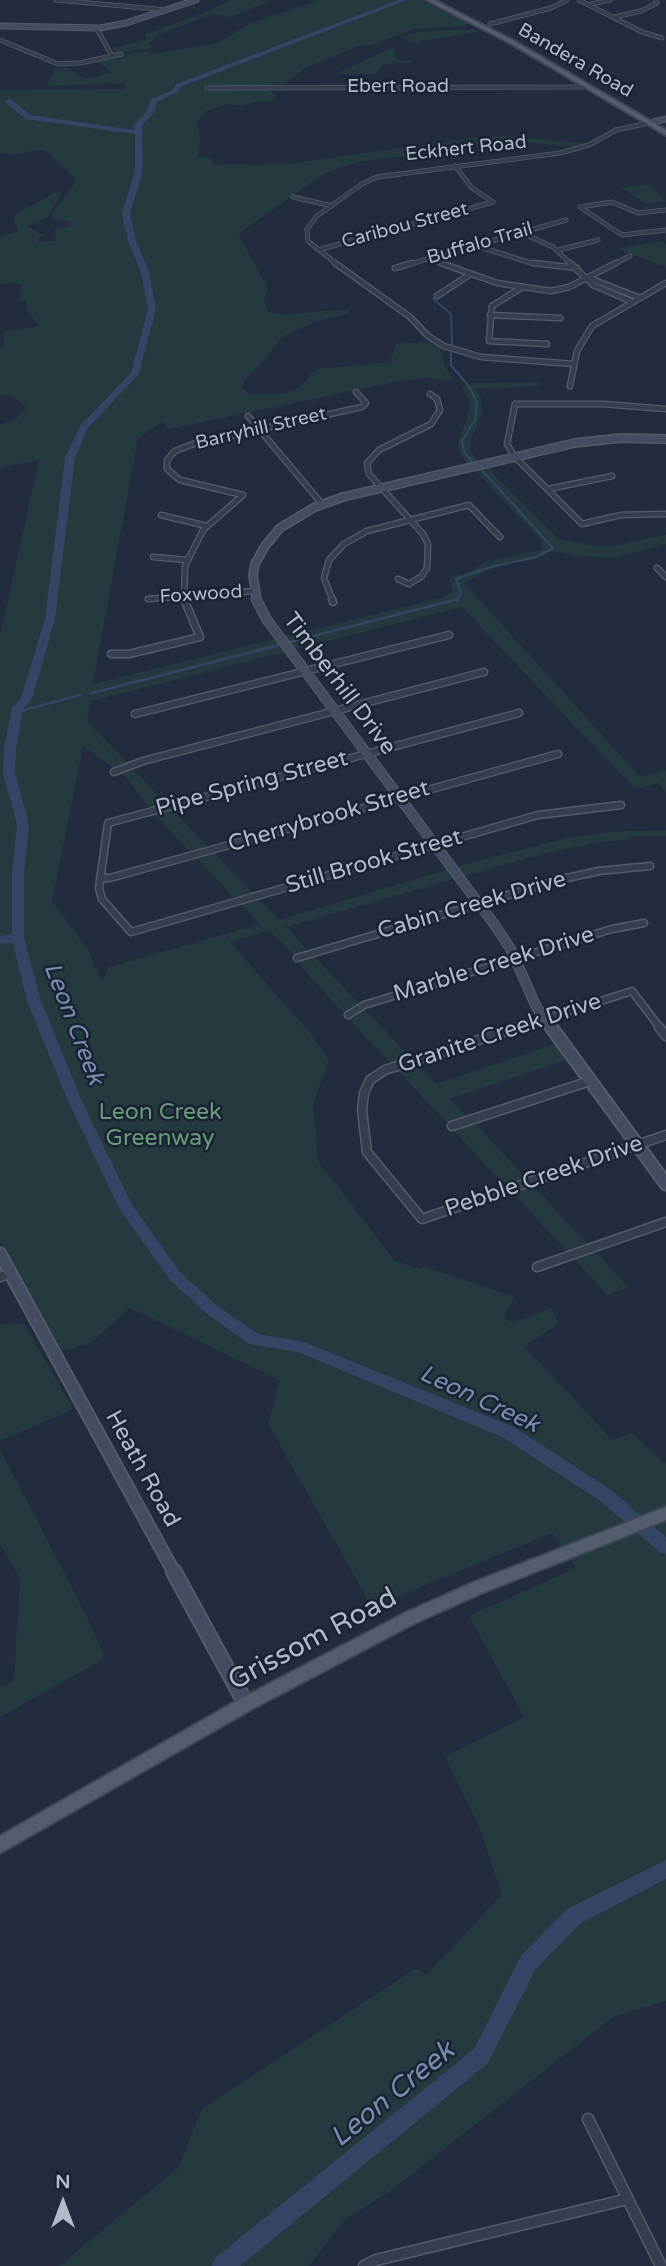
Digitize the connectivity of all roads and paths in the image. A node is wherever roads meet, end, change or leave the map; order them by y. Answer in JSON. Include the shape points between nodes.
{"nodes":[{"id":1,"x":56,"y":0,"type":"edge"},
{"id":2,"x":196,"y":0,"type":"edge"},
{"id":3,"x":431,"y":0,"type":"edge"},
{"id":4,"x":444,"y":0,"type":"edge"},
{"id":5,"x":568,"y":0,"type":"edge"},
{"id":6,"x":579,"y":0,"type":"edge"},
{"id":7,"x":610,"y":0,"type":"edge"},
{"id":8,"x":657,"y":1,"type":"edge"},
{"id":9,"x":590,"y":4,"type":"junction"},
{"id":10,"x":169,"y":10,"type":"junction"},
{"id":11,"x":613,"y":17,"type":"junction"},
{"id":12,"x":487,"y":23,"type":"junction"},
{"id":13,"x":0,"y":26,"type":"edge"},
{"id":14,"x":97,"y":29,"type":"junction"},
{"id":15,"x":662,"y":38,"type":"dead end"},
{"id":16,"x":0,"y":40,"type":"edge"},
{"id":17,"x":539,"y":52,"type":"junction"},
{"id":18,"x":531,"y":53,"type":"junction"},
{"id":19,"x":121,"y":54,"type":"dead end"},
{"id":20,"x":112,"y":56,"type":"junction"},
{"id":21,"x":588,"y":87,"type":"junction"},
{"id":22,"x":207,"y":88,"type":"dead end"},
{"id":23,"x":664,"y":122,"type":"edge"},
{"id":24,"x":649,"y":123,"type":"junction"},
{"id":25,"x":666,"y":133,"type":"edge"},
{"id":26,"x":455,"y":166,"type":"junction"},
{"id":27,"x":293,"y":197,"type":"dead end"},
{"id":28,"x":332,"y":206,"type":"junction"},
{"id":29,"x":666,"y":210,"type":"edge"},
{"id":30,"x":566,"y":220,"type":"dead end"},
{"id":31,"x":666,"y":230,"type":"edge"},
{"id":32,"x":520,"y":232,"type":"junction"},
{"id":33,"x":598,"y":240,"type":"dead end"},
{"id":34,"x":477,"y":246,"type":"junction"},
{"id":35,"x":318,"y":250,"type":"junction"},
{"id":36,"x":558,"y":250,"type":"junction"},
{"id":37,"x":630,"y":256,"type":"dead end"},
{"id":38,"x":429,"y":258,"type":"junction"},
{"id":39,"x":395,"y":268,"type":"dead end"},
{"id":40,"x":577,"y":268,"type":"junction"},
{"id":41,"x":469,"y":275,"type":"junction"},
{"id":42,"x":589,"y":278,"type":"junction"},
{"id":43,"x":666,"y":283,"type":"edge"},
{"id":44,"x":521,"y":288,"type":"junction"},
{"id":45,"x":437,"y":296,"type":"dead end"},
{"id":46,"x":640,"y":298,"type":"junction"},
{"id":47,"x":633,"y":302,"type":"junction"},
{"id":48,"x":490,"y":314,"type":"junction"},
{"id":49,"x":560,"y":318,"type":"dead end"},
{"id":50,"x":547,"y":344,"type":"dead end"},
{"id":51,"x":574,"y":364,"type":"junction"},
{"id":52,"x":570,"y":386,"type":"dead end"},
{"id":53,"x":356,"y":392,"type":"dead end"},
{"id":54,"x":430,"y":394,"type":"dead end"},
{"id":55,"x":666,"y":409,"type":"edge"},
{"id":56,"x":247,"y":416,"type":"dead end"},
{"id":57,"x":319,"y":416,"type":"junction"},
{"id":58,"x":325,"y":423,"type":"dead end"},
{"id":59,"x":258,"y":429,"type":"junction"},
{"id":60,"x":666,"y":439,"type":"edge"},
{"id":61,"x":514,"y":456,"type":"junction"},
{"id":62,"x":284,"y":459,"type":"junction"},
{"id":63,"x":272,"y":462,"type":"dead end"},
{"id":64,"x":612,"y":476,"type":"dead end"},
{"id":65,"x":381,"y":487,"type":"junction"},
{"id":66,"x":548,"y":489,"type":"junction"},
{"id":67,"x":322,"y":504,"type":"junction"},
{"id":68,"x":666,"y":514,"type":"edge"},
{"id":69,"x":161,"y":515,"type":"dead end"},
{"id":70,"x":409,"y":519,"type":"junction"},
{"id":71,"x":207,"y":526,"type":"junction"},
{"id":72,"x":500,"y":537,"type":"dead end"},
{"id":73,"x":153,"y":557,"type":"dead end"},
{"id":74,"x":187,"y":560,"type":"junction"},
{"id":75,"x":666,"y":566,"type":"edge"},
{"id":76,"x":666,"y":577,"type":"edge"},
{"id":77,"x":398,"y":579,"type":"dead end"},
{"id":78,"x":254,"y":591,"type":"junction"},
{"id":79,"x":183,"y":596,"type":"junction"},
{"id":80,"x":148,"y":599,"type":"dead end"},
{"id":81,"x":332,"y":602,"type":"dead end"},
{"id":82,"x":449,"y":635,"type":"dead end"},
{"id":83,"x":111,"y":654,"type":"dead end"},
{"id":84,"x":306,"y":671,"type":"junction"},
{"id":85,"x":484,"y":672,"type":"dead end"},
{"id":86,"x":336,"y":711,"type":"junction"},
{"id":87,"x":519,"y":713,"type":"dead end"},
{"id":88,"x":135,"y":714,"type":"dead end"},
{"id":89,"x":366,"y":753,"type":"junction"},
{"id":90,"x":558,"y":754,"type":"dead end"},
{"id":91,"x":114,"y":772,"type":"dead end"},
{"id":92,"x":400,"y":797,"type":"junction"},
{"id":93,"x":621,"y":805,"type":"dead end"},
{"id":94,"x":435,"y":845,"type":"junction"},
{"id":95,"x":650,"y":866,"type":"dead end"},
{"id":96,"x":100,"y":878,"type":"junction"},
{"id":97,"x":478,"y":904,"type":"junction"},
{"id":98,"x":644,"y":923,"type":"dead end"},
{"id":99,"x":297,"y":958,"type":"dead end"},
{"id":100,"x":514,"y":959,"type":"junction"},
{"id":101,"x":348,"y":1015,"type":"dead end"},
{"id":102,"x":546,"y":1019,"type":"junction"},
{"id":103,"x":666,"y":1035,"type":"edge"},
{"id":104,"x":590,"y":1081,"type":"junction"},
{"id":105,"x":452,"y":1126,"type":"dead end"},
{"id":106,"x":666,"y":1135,"type":"edge"},
{"id":107,"x":638,"y":1145,"type":"junction"},
{"id":108,"x":666,"y":1184,"type":"edge"},
{"id":109,"x":422,"y":1219,"type":"joint"},
{"id":110,"x":666,"y":1222,"type":"edge"},
{"id":111,"x":0,"y":1254,"type":"edge"},
{"id":112,"x":537,"y":1267,"type":"dead end"},
{"id":113,"x":6,"y":1275,"type":"edge"},
{"id":114,"x":666,"y":1513,"type":"edge"},
{"id":115,"x":563,"y":1553,"type":"joint"},
{"id":116,"x":246,"y":1704,"type":"junction"},
{"id":117,"x":0,"y":1845,"type":"edge"},
{"id":118,"x":588,"y":2119,"type":"dead end"},
{"id":119,"x":628,"y":2199,"type":"junction"},
{"id":120,"x":364,"y":2266,"type":"edge"},
{"id":121,"x":661,"y":2266,"type":"edge"}],
"edges":[{"from":1,"to":10,"type":"street"},
{"from":2,"to":10,"type":"street"},
{"from":3,"to":12,"type":"main road","name":"Bandera Road"},
{"from":4,"to":12,"type":"main road","name":"Bandera Road"},
{"from":5,"to":12,"type":"street"},
{"from":6,"to":9,"type":"street"},
{"from":7,"to":9,"type":"street"},
{"from":8,"to":11,"type":"street","via":[[638,12]]},
{"from":9,"to":11,"type":"street"},
{"from":10,"to":14,"type":"street"},
{"from":11,"to":15,"type":"street"},
{"from":12,"to":17,"type":"main road","name":"Bandera Road"},
{"from":12,"to":18,"type":"main road","name":"Bandera Road"},
{"from":13,"to":14,"type":"street"},
{"from":14,"to":20,"type":"street"},
{"from":16,"to":20,"type":"street","via":[[61,64]]},
{"from":17,"to":18,"type":"main road"},
{"from":17,"to":23,"type":"main road","name":"Bandera Road"},
{"from":18,"to":21,"type":"main road","name":"Bandera Road"},
{"from":19,"to":20,"type":"street"},
{"from":21,"to":22,"type":"street","name":"Ebert Road"},
{"from":21,"to":24,"type":"main road","name":"Bandera Road"},
{"from":23,"to":24,"type":"street","name":"Eckhert Road"},
{"from":24,"to":25,"type":"main road","name":"Bandera Road"},
{"from":24,"to":26,"type":"street","name":"Eckhert Road","via":[[616,130],[565,152]]},
{"from":26,"to":28,"type":"street","name":"Eckhert Road","via":[[377,177]]},
{"from":26,"to":35,"type":"street","name":"Caribou Street","via":[[472,188],[493,202]]},
{"from":27,"to":28,"type":"street"},
{"from":28,"to":35,"type":"street","name":"Eckhert Road","via":[[307,229],[308,240]]},
{"from":29,"to":31,"type":"street","via":[[638,213],[612,202],[580,207],[622,235]]},
{"from":30,"to":32,"type":"street","name":"Buffalo Trail"},
{"from":32,"to":34,"type":"street","name":"Buffalo Trail"},
{"from":32,"to":36,"type":"street"},
{"from":33,"to":36,"type":"street"},
{"from":34,"to":38,"type":"street","name":"Buffalo Trail"},
{"from":34,"to":40,"type":"street","via":[[531,263]]},
{"from":35,"to":51,"type":"street","via":[[444,346],[481,357]]},
{"from":36,"to":40,"type":"street"},
{"from":37,"to":42,"type":"street"},
{"from":38,"to":39,"type":"street","name":"Buffalo Trail"},
{"from":38,"to":41,"type":"street"},
{"from":40,"to":42,"type":"street"},
{"from":41,"to":44,"type":"street"},
{"from":41,"to":45,"type":"street"},
{"from":42,"to":44,"type":"street","via":[[558,290]]},
{"from":42,"to":46,"type":"street"},
{"from":42,"to":47,"type":"street","via":[[593,285]]},
{"from":43,"to":46,"type":"street"},
{"from":44,"to":48,"type":"street","via":[[497,301]]},
{"from":46,"to":47,"type":"street"},
{"from":47,"to":51,"type":"street","via":[[592,326]]},
{"from":48,"to":49,"type":"street"},
{"from":48,"to":50,"type":"street","via":[[489,341]]},
{"from":51,"to":52,"type":"street"},
{"from":53,"to":57,"type":"street","name":"Barryhill Street","via":[[366,404]]},
{"from":54,"to":65,"type":"street","via":[[440,410],[432,424],[369,458],[368,471]]},
{"from":55,"to":61,"type":"street","via":[[515,404],[507,444]]},
{"from":56,"to":59,"type":"street"},
{"from":57,"to":58,"type":"street"},
{"from":57,"to":59,"type":"street","name":"Barryhill Street"},
{"from":59,"to":62,"type":"street"},
{"from":59,"to":71,"type":"street","name":"Barryhill Street","via":[[188,445],[170,455],[166,464],[180,480],[243,495]]},
{"from":60,"to":61,"type":"street","via":[[597,440]]},
{"from":61,"to":65,"type":"street"},
{"from":61,"to":66,"type":"street"},
{"from":62,"to":63,"type":"street"},
{"from":62,"to":67,"type":"street"},
{"from":64,"to":66,"type":"street"},
{"from":65,"to":67,"type":"street"},
{"from":65,"to":70,"type":"street"},
{"from":66,"to":68,"type":"street","via":[[582,524],[621,515]]},
{"from":67,"to":78,"type":"street","via":[[291,520],[265,546],[255,564]]},
{"from":69,"to":71,"type":"street"},
{"from":70,"to":72,"type":"street","via":[[469,505]]},
{"from":70,"to":77,"type":"street","via":[[427,541],[427,568],[409,584]]},
{"from":70,"to":81,"type":"street","via":[[367,531],[338,549],[325,572]]},
{"from":71,"to":74,"type":"street"},
{"from":73,"to":74,"type":"street"},
{"from":74,"to":79,"type":"street"},
{"from":75,"to":76,"type":"street","via":[[657,568]]},
{"from":78,"to":79,"type":"street","name":"Foxwood"},
{"from":78,"to":84,"type":"street","name":"Timberhill Drive","via":[[267,620]]},
{"from":79,"to":80,"type":"street","name":"Foxwood"},
{"from":79,"to":83,"type":"street","via":[[201,637]]},
{"from":82,"to":84,"type":"street"},
{"from":84,"to":86,"type":"street","name":"Timberhill Drive"},
{"from":84,"to":88,"type":"street"},
{"from":85,"to":86,"type":"street"},
{"from":86,"to":89,"type":"street","name":"Timberhill Drive"},
{"from":86,"to":91,"type":"street"},
{"from":87,"to":89,"type":"street","name":"Pipe Spring Street"},
{"from":89,"to":92,"type":"street","name":"Timberhill Drive"},
{"from":89,"to":96,"type":"street","name":"Pipe Spring Street","via":[[107,823]]},
{"from":90,"to":92,"type":"street","name":"Cherrybrook Street"},
{"from":92,"to":94,"type":"street","name":"Timberhill Drive"},
{"from":92,"to":96,"type":"street","name":"Cherrybrook Street"},
{"from":93,"to":94,"type":"street","name":"Still Brook Street","via":[[546,813]]},
{"from":94,"to":96,"type":"street","name":"Still Brook Street","via":[[131,932],[102,900]]},
{"from":94,"to":97,"type":"street","name":"Timberhill Drive"},
{"from":95,"to":97,"type":"street","name":"Cabin Creek Drive","via":[[576,875]]},
{"from":97,"to":99,"type":"street","name":"Cabin Creek Drive"},
{"from":97,"to":100,"type":"street","name":"Timberhill Drive"},
{"from":98,"to":100,"type":"street","name":"Marble Creek Drive"},
{"from":100,"to":101,"type":"street","name":"Marble Creek Drive","via":[[364,1005]]},
{"from":100,"to":102,"type":"street","name":"Timberhill Drive"},
{"from":102,"to":103,"type":"street","name":"Granite Creek Drive","via":[[632,991]]},
{"from":102,"to":104,"type":"street","name":"Timberhill Drive"},
{"from":102,"to":109,"type":"street","name":"Granite Creek Drive","via":[[385,1070],[370,1080],[362,1110],[367,1152]]},
{"from":104,"to":105,"type":"street"},
{"from":104,"to":107,"type":"street","name":"Timberhill Drive"},
{"from":106,"to":107,"type":"street","name":"Pebble Creek Drive"},
{"from":107,"to":108,"type":"street","name":"Timberhill Drive"},
{"from":107,"to":109,"type":"street","name":"Pebble Creek Drive"},
{"from":110,"to":112,"type":"street"},
{"from":111,"to":113,"type":"street","name":"Heath Road"},
{"from":113,"to":116,"type":"street","name":"Heath Road"},
{"from":114,"to":115,"type":"main road","name":"Grissom Road"},
{"from":115,"to":116,"type":"main road","name":"Grissom Road","via":[[422,1612]]},
{"from":116,"to":117,"type":"main road","name":"Grissom Road"},
{"from":118,"to":119,"type":"street"},
{"from":119,"to":120,"type":"street"},
{"from":119,"to":121,"type":"street"}]}
